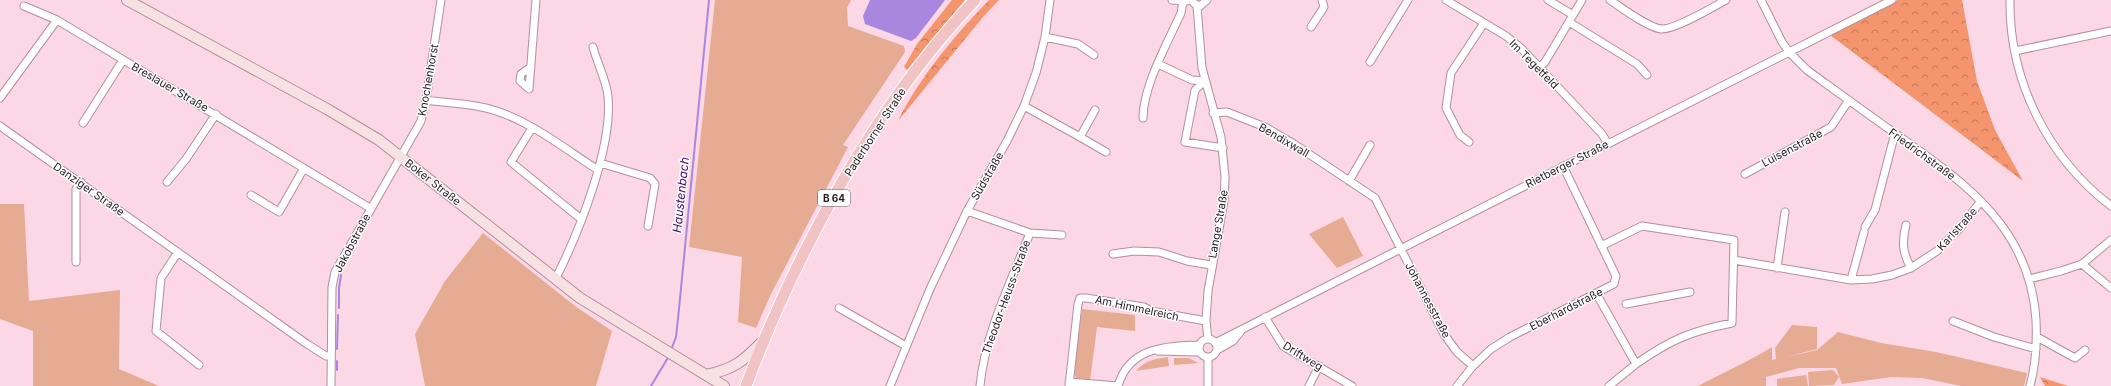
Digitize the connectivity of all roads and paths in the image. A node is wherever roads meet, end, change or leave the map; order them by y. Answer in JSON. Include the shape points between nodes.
{"nodes":[{"id":1,"x":127,"y":0,"type":"edge"},
{"id":2,"x":441,"y":0,"type":"edge"},
{"id":3,"x":536,"y":0,"type":"edge"},
{"id":4,"x":975,"y":0,"type":"edge"},
{"id":5,"x":1050,"y":0,"type":"edge"},
{"id":6,"x":1172,"y":0,"type":"edge"},
{"id":7,"x":1322,"y":0,"type":"edge"},
{"id":8,"x":1408,"y":0,"type":"edge"},
{"id":9,"x":1447,"y":0,"type":"edge"},
{"id":10,"x":1548,"y":0,"type":"edge"},
{"id":11,"x":1582,"y":0,"type":"edge"},
{"id":12,"x":1610,"y":0,"type":"edge"},
{"id":13,"x":1726,"y":0,"type":"edge"},
{"id":14,"x":1761,"y":0,"type":"edge"},
{"id":15,"x":1892,"y":0,"type":"edge"},
{"id":16,"x":2010,"y":0,"type":"edge"},
{"id":17,"x":1183,"y":1,"type":"junction"},
{"id":18,"x":1198,"y":2,"type":"edge"},
{"id":19,"x":24,"y":6,"type":"dead end"},
{"id":20,"x":1573,"y":15,"type":"junction"},
{"id":21,"x":57,"y":20,"type":"junction"},
{"id":22,"x":1569,"y":22,"type":"junction"},
{"id":23,"x":1484,"y":23,"type":"junction"},
{"id":24,"x":1312,"y":27,"type":"dead end"},
{"id":25,"x":2111,"y":31,"type":"edge"},
{"id":26,"x":1045,"y":38,"type":"junction"},
{"id":27,"x":593,"y":47,"type":"dead end"},
{"id":28,"x":2015,"y":51,"type":"junction"},
{"id":29,"x":1789,"y":52,"type":"junction"},
{"id":30,"x":1094,"y":55,"type":"dead end"},
{"id":31,"x":123,"y":60,"type":"junction"},
{"id":32,"x":1370,"y":62,"type":"dead end"},
{"id":33,"x":1158,"y":64,"type":"junction"},
{"id":34,"x":531,"y":67,"type":"dead end"},
{"id":35,"x":1539,"y":68,"type":"junction"},
{"id":36,"x":1647,"y":75,"type":"dead end"},
{"id":37,"x":1205,"y":81,"type":"junction"},
{"id":38,"x":0,"y":98,"type":"edge"},
{"id":39,"x":426,"y":100,"type":"junction"},
{"id":40,"x":1849,"y":100,"type":"junction"},
{"id":41,"x":1024,"y":106,"type":"junction"},
{"id":42,"x":1095,"y":110,"type":"dead end"},
{"id":43,"x":1214,"y":113,"type":"junction"},
{"id":44,"x":216,"y":114,"type":"junction"},
{"id":45,"x":1143,"y":118,"type":"dead end"},
{"id":46,"x":83,"y":123,"type":"dead end"},
{"id":47,"x":0,"y":126,"type":"edge"},
{"id":48,"x":532,"y":128,"type":"junction"},
{"id":49,"x":1895,"y":133,"type":"junction"},
{"id":50,"x":1080,"y":137,"type":"junction"},
{"id":51,"x":1469,"y":142,"type":"dead end"},
{"id":52,"x":1608,"y":144,"type":"junction"},
{"id":53,"x":1370,"y":145,"type":"dead end"},
{"id":54,"x":1223,"y":148,"type":"junction"},
{"id":55,"x":1106,"y":152,"type":"dead end"},
{"id":56,"x":400,"y":156,"type":"junction"},
{"id":57,"x":1563,"y":166,"type":"junction"},
{"id":58,"x":599,"y":167,"type":"junction"},
{"id":59,"x":304,"y":168,"type":"junction"},
{"id":60,"x":1745,"y":174,"type":"dead end"},
{"id":61,"x":1349,"y":181,"type":"junction"},
{"id":62,"x":81,"y":182,"type":"junction"},
{"id":63,"x":167,"y":182,"type":"dead end"},
{"id":64,"x":251,"y":195,"type":"dead end"},
{"id":65,"x":1981,"y":201,"type":"junction"},
{"id":66,"x":2111,"y":206,"type":"edge"},
{"id":67,"x":370,"y":208,"type":"junction"},
{"id":68,"x":967,"y":211,"type":"junction"},
{"id":69,"x":1785,"y":212,"type":"dead end"},
{"id":70,"x":581,"y":219,"type":"junction"},
{"id":71,"x":1906,"y":224,"type":"dead end"},
{"id":72,"x":648,"y":226,"type":"dead end"},
{"id":73,"x":1030,"y":233,"type":"junction"},
{"id":74,"x":1062,"y":235,"type":"dead end"},
{"id":75,"x":2111,"y":240,"type":"edge"},
{"id":76,"x":1601,"y":246,"type":"junction"},
{"id":77,"x":1401,"y":248,"type":"junction"},
{"id":78,"x":178,"y":252,"type":"junction"},
{"id":79,"x":1114,"y":254,"type":"dead end"},
{"id":80,"x":1734,"y":260,"type":"junction"},
{"id":81,"x":76,"y":262,"type":"dead end"},
{"id":82,"x":2082,"y":264,"type":"junction"},
{"id":83,"x":1211,"y":265,"type":"junction"},
{"id":84,"x":1777,"y":268,"type":"junction"},
{"id":85,"x":1911,"y":268,"type":"junction"},
{"id":86,"x":556,"y":278,"type":"junction"},
{"id":87,"x":2029,"y":279,"type":"junction"},
{"id":88,"x":1852,"y":280,"type":"junction"},
{"id":89,"x":2111,"y":288,"type":"edge"},
{"id":90,"x":1690,"y":292,"type":"dead end"},
{"id":91,"x":1596,"y":293,"type":"junction"},
{"id":92,"x":1626,"y":304,"type":"dead end"},
{"id":93,"x":839,"y":308,"type":"dead end"},
{"id":94,"x":1265,"y":317,"type":"junction"},
{"id":95,"x":1953,"y":320,"type":"dead end"},
{"id":96,"x":1206,"y":321,"type":"junction"},
{"id":97,"x":2037,"y":337,"type":"junction"},
{"id":98,"x":1208,"y":339,"type":"junction"},
{"id":99,"x":764,"y":340,"type":"junction"},
{"id":100,"x":906,"y":346,"type":"junction"},
{"id":101,"x":1216,"y":346,"type":"junction"},
{"id":102,"x":1200,"y":348,"type":"junction"},
{"id":103,"x":2036,"y":349,"type":"junction"},
{"id":104,"x":2085,"y":350,"type":"dead end"},
{"id":105,"x":331,"y":356,"type":"junction"},
{"id":106,"x":1208,"y":357,"type":"junction"},
{"id":107,"x":1636,"y":364,"type":"junction"},
{"id":108,"x":198,"y":365,"type":"dead end"},
{"id":109,"x":1319,"y":366,"type":"junction"},
{"id":110,"x":1473,"y":366,"type":"junction"},
{"id":111,"x":706,"y":375,"type":"junction"},
{"id":112,"x":1069,"y":384,"type":"edge"},
{"id":113,"x":331,"y":386,"type":"edge"},
{"id":114,"x":724,"y":386,"type":"edge"},
{"id":115,"x":746,"y":386,"type":"edge"},
{"id":116,"x":890,"y":386,"type":"edge"},
{"id":117,"x":980,"y":386,"type":"edge"},
{"id":118,"x":1118,"y":386,"type":"edge"},
{"id":119,"x":1208,"y":386,"type":"edge"},
{"id":120,"x":1309,"y":386,"type":"edge"},
{"id":121,"x":1352,"y":386,"type":"edge"},
{"id":122,"x":1457,"y":386,"type":"edge"},
{"id":123,"x":1609,"y":386,"type":"edge"},
{"id":124,"x":2030,"y":386,"type":"edge"}],
"edges":[{"from":1,"to":56,"type":"main road","name":"Boker Straße","via":[[327,109],[379,140]]},
{"from":2,"to":39,"type":"street","name":"Knochenhorst"},
{"from":3,"to":34,"type":"street"},
{"from":4,"to":99,"type":"main road","name":"Paderborner Straße","number":"B 64","via":[[920,64],[859,155],[810,242]]},
{"from":5,"to":26,"type":"street","name":"Südstraße"},
{"from":6,"to":17,"type":"street"},
{"from":7,"to":24,"type":"street","via":[[1324,7]]},
{"from":8,"to":32,"type":"street"},
{"from":9,"to":23,"type":"street","name":"Im Tegetfeld"},
{"from":10,"to":20,"type":"street"},
{"from":11,"to":20,"type":"street"},
{"from":12,"to":13,"type":"street","via":[[1646,23],[1661,29],[1677,25]]},
{"from":14,"to":29,"type":"street","name":"Friedrichstraße"},
{"from":15,"to":29,"type":"street","name":"Rietberger Straße"},
{"from":16,"to":28,"type":"street","via":[[2010,25]]},
{"from":17,"to":18,"type":"street"},
{"from":17,"to":33,"type":"street","via":[[1181,13]]},
{"from":18,"to":37,"type":"street","name":"Lange Straße"},
{"from":19,"to":21,"type":"street","name":"Breslauer Straße"},
{"from":20,"to":22,"type":"street"},
{"from":21,"to":31,"type":"street","name":"Breslauer Straße"},
{"from":21,"to":38,"type":"street"},
{"from":22,"to":35,"type":"street"},
{"from":22,"to":36,"type":"street","via":[[1637,64]]},
{"from":23,"to":35,"type":"street","name":"Im Tegetfeld","via":[[1516,44]]},
{"from":23,"to":51,"type":"street","via":[[1450,74],[1446,108],[1460,135]]},
{"from":25,"to":28,"type":"street"},
{"from":26,"to":30,"type":"street","via":[[1078,44]]},
{"from":26,"to":41,"type":"street","name":"Südstraße"},
{"from":27,"to":58,"type":"street","via":[[608,96],[606,146]]},
{"from":28,"to":66,"type":"street","via":[[2027,95],[2046,135],[2071,169]]},
{"from":29,"to":40,"type":"street","name":"Friedrichstraße","via":[[1806,70]]},
{"from":29,"to":52,"type":"street","name":"Rietberger Straße"},
{"from":31,"to":44,"type":"street","name":"Breslauer Straße"},
{"from":31,"to":46,"type":"street","name":"Breslauer Straße"},
{"from":33,"to":37,"type":"street","via":[[1192,80]]},
{"from":33,"to":45,"type":"street","via":[[1143,110]]},
{"from":35,"to":52,"type":"street","name":"Im Tegetfeld","via":[[1602,134]]},
{"from":37,"to":43,"type":"street","name":"Lange Straße"},
{"from":37,"to":54,"type":"street","via":[[1195,90],[1185,142]]},
{"from":39,"to":48,"type":"street","via":[[482,107]]},
{"from":39,"to":56,"type":"street","name":"Knochenhorst","via":[[421,121]]},
{"from":40,"to":49,"type":"street","name":"Friedrichstraße"},
{"from":40,"to":60,"type":"street","name":"Luisenstraße","via":[[1831,127]]},
{"from":41,"to":50,"type":"street"},
{"from":41,"to":68,"type":"street","name":"Südstraße"},
{"from":42,"to":50,"type":"street"},
{"from":43,"to":54,"type":"street","name":"Lange Straße"},
{"from":43,"to":61,"type":"street","name":"Bendixwall","via":[[1227,112],[1265,127]]},
{"from":44,"to":59,"type":"street","name":"Breslauer Straße"},
{"from":44,"to":63,"type":"street","name":"Breslauer Straße"},
{"from":47,"to":62,"type":"street","name":"Danziger Straße"},
{"from":48,"to":58,"type":"street"},
{"from":48,"to":70,"type":"street","via":[[511,162]]},
{"from":49,"to":65,"type":"street","name":"Friedrichstraße","via":[[1946,169]]},
{"from":49,"to":88,"type":"street","via":[[1875,210],[1865,229]]},
{"from":50,"to":55,"type":"street"},
{"from":52,"to":57,"type":"street","name":"Rietberger Straße"},
{"from":53,"to":61,"type":"street"},
{"from":54,"to":83,"type":"street","name":"Lange Straße","via":[[1225,189]]},
{"from":56,"to":67,"type":"street","name":"Jakobstraße"},
{"from":56,"to":86,"type":"main road","name":"Boker Straße"},
{"from":57,"to":76,"type":"street","name":"Eberhardstraße"},
{"from":57,"to":77,"type":"street","name":"Rietberger Straße"},
{"from":58,"to":70,"type":"street"},
{"from":58,"to":72,"type":"street","via":[[650,178],[655,184]]},
{"from":59,"to":64,"type":"street","via":[[279,212]]},
{"from":59,"to":67,"type":"street","name":"Breslauer Straße"},
{"from":61,"to":77,"type":"street","name":"Bendixwall","via":[[1380,204]]},
{"from":62,"to":78,"type":"street","name":"Danziger Straße"},
{"from":62,"to":81,"type":"street","via":[[76,189]]},
{"from":65,"to":85,"type":"street","name":"Karlstraße","via":[[1960,228],[1937,251]]},
{"from":65,"to":87,"type":"street","name":"Friedrichstraße","via":[[2015,243]]},
{"from":67,"to":105,"type":"street","name":"Jakobstraße","via":[[335,272],[332,287]]},
{"from":68,"to":73,"type":"street"},
{"from":68,"to":100,"type":"street","name":"Südstraße"},
{"from":69,"to":84,"type":"street"},
{"from":70,"to":86,"type":"street"},
{"from":71,"to":85,"type":"street","via":[[1902,242],[1904,256]]},
{"from":73,"to":74,"type":"street"},
{"from":73,"to":117,"type":"street","name":"Theodor-Heuss-Straße","via":[[989,338]]},
{"from":75,"to":82,"type":"street"},
{"from":76,"to":80,"type":"street","via":[[1642,226],[1734,240]]},
{"from":76,"to":91,"type":"street","name":"Eberhardstraße","via":[[1616,276],[1614,284]]},
{"from":77,"to":94,"type":"street","name":"Rietberger Straße"},
{"from":77,"to":110,"type":"street","name":"Johannesstraße","via":[[1444,334],[1457,352]]},
{"from":78,"to":105,"type":"street","name":"Danziger Straße","via":[[307,344],[326,356]]},
{"from":78,"to":108,"type":"street","via":[[162,278],[156,331]]},
{"from":79,"to":83,"type":"street","via":[[1134,251],[1159,252]]},
{"from":80,"to":84,"type":"street","name":"Karlstraße"},
{"from":80,"to":107,"type":"street","via":[[1732,323],[1685,335],[1659,348]]},
{"from":82,"to":87,"type":"street"},
{"from":82,"to":89,"type":"street"},
{"from":83,"to":96,"type":"street","name":"Lange Straße"},
{"from":84,"to":88,"type":"street","name":"Karlstraße"},
{"from":85,"to":88,"type":"street","name":"Karlstraße","via":[[1872,279]]},
{"from":86,"to":111,"type":"main road","name":"Boker Straße","via":[[580,298]]},
{"from":87,"to":97,"type":"street","name":"Friedrichstraße","via":[[2035,304]]},
{"from":90,"to":92,"type":"street"},
{"from":91,"to":107,"type":"street"},
{"from":91,"to":110,"type":"street","name":"Eberhardstraße","via":[[1510,337],[1491,349]]},
{"from":93,"to":100,"type":"street"},
{"from":94,"to":101,"type":"street","name":"Rietberger Straße"},
{"from":94,"to":109,"type":"street","name":"Driftweg","via":[[1283,346]]},
{"from":95,"to":103,"type":"street","via":[[1994,337]]},
{"from":96,"to":98,"type":"street","name":"Lange Straße"},
{"from":96,"to":112,"type":"street","name":"Am Himmelreich","via":[[1151,311],[1144,307],[1080,298]]},
{"from":97,"to":103,"type":"street","name":"Friedrichstraße"},
{"from":97,"to":104,"type":"street","via":[[2075,358]]},
{"from":98,"to":101,"type":"street"},
{"from":98,"to":102,"type":"street","via":[[1203,341]]},
{"from":99,"to":111,"type":"main road","via":[[736,365],[726,371]]},
{"from":99,"to":115,"type":"main road","name":"Paderborner Straße","number":"B 64"},
{"from":100,"to":116,"type":"street","name":"Südstraße"},
{"from":101,"to":106,"type":"street","via":[[1213,356]]},
{"from":102,"to":106,"type":"street"},
{"from":102,"to":118,"type":"street","via":[[1149,352],[1134,360],[1121,377]]},
{"from":103,"to":124,"type":"street","name":"Friedrichstraße"},
{"from":105,"to":113,"type":"street","name":"Jakobstraße"},
{"from":106,"to":119,"type":"street"},
{"from":107,"to":123,"type":"street"},
{"from":109,"to":120,"type":"street"},
{"from":109,"to":121,"type":"street","name":"Driftweg"},
{"from":110,"to":122,"type":"street","name":"Eberhardstraße"},
{"from":111,"to":114,"type":"main road","name":"Boker Straße"},
{"from":112,"to":118,"type":"street","name":"Am Himmelreich"}]}
